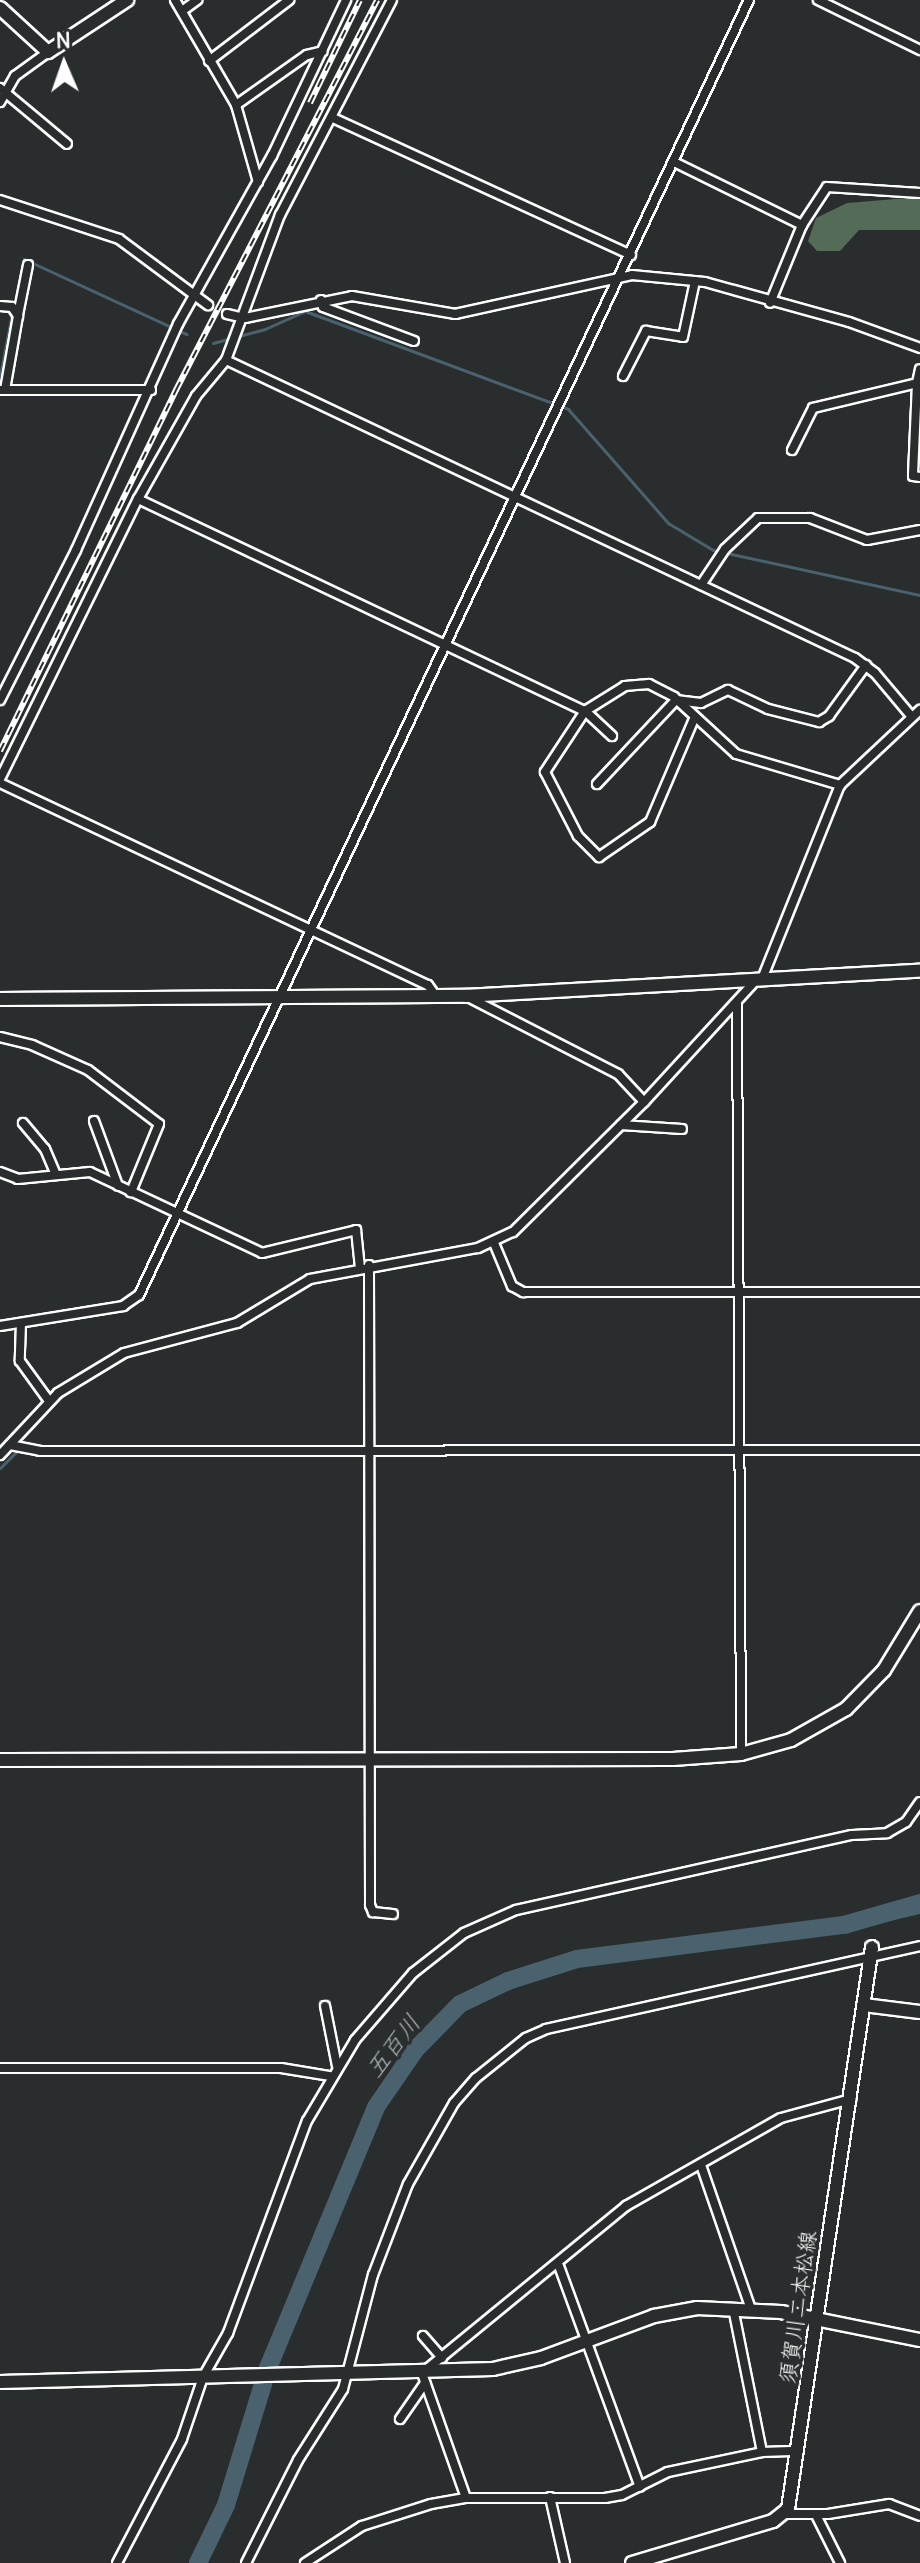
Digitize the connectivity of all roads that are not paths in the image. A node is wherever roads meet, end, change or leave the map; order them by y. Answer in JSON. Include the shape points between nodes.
{"nodes":[{"id":1,"x":127,"y":0,"type":"edge"},
{"id":2,"x":175,"y":0,"type":"edge"},
{"id":3,"x":197,"y":0,"type":"edge"},
{"id":4,"x":289,"y":0,"type":"edge"},
{"id":5,"x":346,"y":0,"type":"edge"},
{"id":6,"x":392,"y":0,"type":"edge"},
{"id":7,"x":749,"y":0,"type":"edge"},
{"id":8,"x":818,"y":0,"type":"edge"},
{"id":9,"x":0,"y":8,"type":"edge"},
{"id":10,"x":182,"y":11,"type":"junction"},
{"id":11,"x":920,"y":50,"type":"edge"},
{"id":12,"x":323,"y":51,"type":"junction"},
{"id":13,"x":48,"y":52,"type":"junction"},
{"id":14,"x":209,"y":61,"type":"junction"},
{"id":15,"x":2,"y":89,"type":"edge"},
{"id":16,"x":0,"y":102,"type":"edge"},
{"id":17,"x":236,"y":105,"type":"junction"},
{"id":18,"x":333,"y":118,"type":"junction"},
{"id":19,"x":67,"y":144,"type":"dead end"},
{"id":20,"x":674,"y":162,"type":"junction"},
{"id":21,"x":258,"y":182,"type":"junction"},
{"id":22,"x":920,"y":193,"type":"edge"},
{"id":23,"x":0,"y":200,"type":"edge"},
{"id":24,"x":802,"y":225,"type":"junction"},
{"id":25,"x":631,"y":255,"type":"junction"},
{"id":26,"x":28,"y":265,"type":"dead end"},
{"id":27,"x":615,"y":280,"type":"junction"},
{"id":28,"x":695,"y":281,"type":"junction"},
{"id":29,"x":195,"y":297,"type":"junction"},
{"id":30,"x":321,"y":300,"type":"junction"},
{"id":31,"x":770,"y":303,"type":"junction"},
{"id":32,"x":208,"y":305,"type":"tunnel mouth"},
{"id":33,"x":0,"y":306,"type":"edge"},
{"id":34,"x":227,"y":314,"type":"tunnel mouth"},
{"id":35,"x":18,"y":316,"type":"junction"},
{"id":36,"x":245,"y":318,"type":"junction"},
{"id":37,"x":414,"y":341,"type":"dead end"},
{"id":38,"x":920,"y":348,"type":"edge"},
{"id":39,"x":226,"y":360,"type":"junction"},
{"id":40,"x":920,"y":369,"type":"edge"},
{"id":41,"x":623,"y":376,"type":"dead end"},
{"id":42,"x":917,"y":383,"type":"junction"},
{"id":43,"x":3,"y":390,"type":"edge"},
{"id":44,"x":151,"y":390,"type":"junction"},
{"id":45,"x":792,"y":450,"type":"dead end"},
{"id":46,"x":920,"y":477,"type":"edge"},
{"id":47,"x":515,"y":497,"type":"junction"},
{"id":48,"x":138,"y":499,"type":"junction"},
{"id":49,"x":920,"y":530,"type":"edge"},
{"id":50,"x":701,"y":585,"type":"junction"},
{"id":51,"x":448,"y":645,"type":"junction"},
{"id":52,"x":866,"y":665,"type":"junction"},
{"id":53,"x":0,"y":700,"type":"edge"},
{"id":54,"x":676,"y":700,"type":"junction"},
{"id":55,"x":585,"y":711,"type":"junction"},
{"id":56,"x":916,"y":714,"type":"edge"},
{"id":57,"x":694,"y":719,"type":"junction"},
{"id":58,"x":612,"y":736,"type":"dead end"},
{"id":59,"x":0,"y":781,"type":"edge"},
{"id":60,"x":597,"y":784,"type":"dead end"},
{"id":61,"x":840,"y":785,"type":"junction"},
{"id":62,"x":312,"y":929,"type":"junction"},
{"id":63,"x":920,"y":971,"type":"edge"},
{"id":64,"x":760,"y":978,"type":"junction"},
{"id":65,"x":435,"y":995,"type":"junction"},
{"id":66,"x":466,"y":996,"type":"junction"},
{"id":67,"x":1,"y":998,"type":"edge"},
{"id":68,"x":280,"y":998,"type":"junction"},
{"id":69,"x":737,"y":1004,"type":"junction"},
{"id":70,"x":0,"y":1037,"type":"edge"},
{"id":71,"x":644,"y":1102,"type":"junction"},
{"id":72,"x":94,"y":1121,"type":"dead end"},
{"id":73,"x":23,"y":1123,"type":"dead end"},
{"id":74,"x":621,"y":1125,"type":"junction"},
{"id":75,"x":682,"y":1129,"type":"dead end"},
{"id":76,"x":0,"y":1172,"type":"edge"},
{"id":77,"x":55,"y":1173,"type":"junction"},
{"id":78,"x":118,"y":1186,"type":"junction"},
{"id":79,"x":131,"y":1192,"type":"junction"},
{"id":80,"x":178,"y":1215,"type":"junction"},
{"id":81,"x":494,"y":1243,"type":"junction"},
{"id":82,"x":364,"y":1266,"type":"junction"},
{"id":83,"x":920,"y":1292,"type":"edge"},
{"id":84,"x":736,"y":1293,"type":"junction"},
{"id":85,"x":21,"y":1323,"type":"junction"},
{"id":86,"x":0,"y":1326,"type":"edge"},
{"id":87,"x":49,"y":1401,"type":"junction"},
{"id":88,"x":10,"y":1445,"type":"junction"},
{"id":89,"x":369,"y":1449,"type":"junction"},
{"id":90,"x":920,"y":1450,"type":"edge"},
{"id":91,"x":738,"y":1451,"type":"junction"},
{"id":92,"x":0,"y":1455,"type":"edge"},
{"id":93,"x":920,"y":1609,"type":"edge"},
{"id":94,"x":918,"y":1633,"type":"dead end"},
{"id":95,"x":741,"y":1754,"type":"junction"},
{"id":96,"x":371,"y":1759,"type":"junction"},
{"id":97,"x":0,"y":1760,"type":"edge"},
{"id":98,"x":920,"y":1802,"type":"edge"},
{"id":99,"x":393,"y":1914,"type":"dead end"},
{"id":100,"x":920,"y":1946,"type":"edge"},
{"id":101,"x":871,"y":1952,"type":"junction"},
{"id":102,"x":864,"y":2005,"type":"junction"},
{"id":103,"x":325,"y":2006,"type":"dead end"},
{"id":104,"x":920,"y":2012,"type":"edge"},
{"id":105,"x":337,"y":2066,"type":"junction"},
{"id":106,"x":0,"y":2068,"type":"edge"},
{"id":107,"x":330,"y":2076,"type":"junction"},
{"id":108,"x":851,"y":2099,"type":"junction"},
{"id":109,"x":701,"y":2165,"type":"junction"},
{"id":110,"x":559,"y":2266,"type":"junction"},
{"id":111,"x":733,"y":2308,"type":"junction"},
{"id":112,"x":751,"y":2309,"type":"junction"},
{"id":113,"x":816,"y":2320,"type":"junction"},
{"id":114,"x":423,"y":2336,"type":"dead end"},
{"id":115,"x":920,"y":2340,"type":"edge"},
{"id":116,"x":587,"y":2342,"type":"junction"},
{"id":117,"x":442,"y":2358,"type":"junction"},
{"id":118,"x":346,"y":2374,"type":"junction"},
{"id":119,"x":208,"y":2377,"type":"junction"},
{"id":120,"x":424,"y":2378,"type":"junction"},
{"id":121,"x":0,"y":2382,"type":"edge"},
{"id":122,"x":400,"y":2419,"type":"dead end"},
{"id":123,"x":798,"y":2451,"type":"junction"},
{"id":124,"x":762,"y":2452,"type":"junction"},
{"id":125,"x":640,"y":2487,"type":"junction"},
{"id":126,"x":550,"y":2497,"type":"junction"},
{"id":127,"x":466,"y":2498,"type":"junction"},
{"id":128,"x":783,"y":2514,"type":"junction"},
{"id":129,"x":816,"y":2515,"type":"junction"},
{"id":130,"x":920,"y":2516,"type":"edge"},
{"id":131,"x":117,"y":2563,"type":"edge"},
{"id":132,"x":246,"y":2563,"type":"edge"},
{"id":133,"x":305,"y":2563,"type":"edge"},
{"id":134,"x":565,"y":2563,"type":"edge"},
{"id":135,"x":632,"y":2563,"type":"edge"},
{"id":136,"x":840,"y":2563,"type":"edge"}],
"edges":[{"from":1,"to":13,"type":"street"},
{"from":2,"to":10,"type":"street"},
{"from":3,"to":10,"type":"street"},
{"from":4,"to":14,"type":"street"},
{"from":5,"to":12,"type":"street"},
{"from":6,"to":18,"type":"street"},
{"from":7,"to":20,"type":"street"},
{"from":8,"to":11,"type":"street"},
{"from":9,"to":13,"type":"street"},
{"from":10,"to":14,"type":"street"},
{"from":12,"to":17,"type":"street","via":[[307,55]]},
{"from":12,"to":21,"type":"street"},
{"from":13,"to":15,"type":"street"},
{"from":14,"to":17,"type":"street"},
{"from":15,"to":16,"type":"street"},
{"from":15,"to":19,"type":"street"},
{"from":17,"to":21,"type":"street"},
{"from":18,"to":25,"type":"street"},
{"from":18,"to":36,"type":"street","via":[[261,256]]},
{"from":20,"to":24,"type":"street"},
{"from":20,"to":25,"type":"street"},
{"from":21,"to":29,"type":"street"},
{"from":22,"to":24,"type":"street","via":[[823,189]]},
{"from":23,"to":29,"type":"street","via":[[119,239]]},
{"from":24,"to":31,"type":"street"},
{"from":25,"to":27,"type":"street"},
{"from":26,"to":35,"type":"street"},
{"from":27,"to":28,"type":"street","via":[[632,275]]},
{"from":27,"to":30,"type":"street","via":[[455,314],[352,296]]},
{"from":27,"to":47,"type":"street"},
{"from":28,"to":31,"type":"street"},
{"from":28,"to":41,"type":"street","via":[[683,337],[646,331]]},
{"from":29,"to":32,"type":"street"},
{"from":29,"to":44,"type":"street"},
{"from":30,"to":36,"type":"street"},
{"from":30,"to":37,"type":"street","via":[[323,307]]},
{"from":31,"to":38,"type":"street","via":[[849,322]]},
{"from":33,"to":35,"type":"street","via":[[12,307]]},
{"from":34,"to":36,"type":"street"},
{"from":35,"to":43,"type":"street"},
{"from":36,"to":39,"type":"street"},
{"from":39,"to":47,"type":"street"},
{"from":39,"to":48,"type":"street","via":[[196,396]]},
{"from":40,"to":42,"type":"street"},
{"from":42,"to":45,"type":"street","via":[[813,408]]},
{"from":42,"to":46,"type":"street","via":[[913,476]]},
{"from":43,"to":44,"type":"street"},
{"from":44,"to":53,"type":"street"},
{"from":47,"to":50,"type":"street"},
{"from":47,"to":51,"type":"street"},
{"from":48,"to":51,"type":"street"},
{"from":48,"to":59,"type":"street"},
{"from":49,"to":50,"type":"street","via":[[867,540],[810,518],[765,517],[725,549]]},
{"from":50,"to":52,"type":"street"},
{"from":51,"to":55,"type":"street"},
{"from":51,"to":62,"type":"street"},
{"from":52,"to":54,"type":"street","via":[[819,722],[768,709],[728,690],[701,703]]},
{"from":52,"to":56,"type":"street"},
{"from":54,"to":55,"type":"street","via":[[657,687],[630,684]]},
{"from":54,"to":57,"type":"street"},
{"from":54,"to":60,"type":"street"},
{"from":55,"to":57,"type":"street","via":[[554,752],[545,776],[578,836],[599,857],[650,822]]},
{"from":55,"to":58,"type":"street"},
{"from":56,"to":61,"type":"street"},
{"from":57,"to":61,"type":"street","via":[[736,754]]},
{"from":59,"to":62,"type":"street"},
{"from":61,"to":64,"type":"street"},
{"from":62,"to":65,"type":"street","via":[[428,985]]},
{"from":62,"to":68,"type":"street"},
{"from":63,"to":64,"type":"street"},
{"from":64,"to":66,"type":"street"},
{"from":64,"to":69,"type":"street"},
{"from":65,"to":66,"type":"street"},
{"from":65,"to":68,"type":"street"},
{"from":66,"to":71,"type":"street","via":[[480,1008],[618,1074]]},
{"from":67,"to":68,"type":"street"},
{"from":68,"to":80,"type":"street"},
{"from":69,"to":71,"type":"street"},
{"from":69,"to":84,"type":"street"},
{"from":70,"to":79,"type":"street","via":[[88,1070],[159,1124]]},
{"from":71,"to":74,"type":"street"},
{"from":72,"to":78,"type":"street"},
{"from":73,"to":77,"type":"street","via":[[45,1149]]},
{"from":74,"to":75,"type":"street"},
{"from":74,"to":81,"type":"street","via":[[513,1232]]},
{"from":76,"to":77,"type":"street","via":[[18,1179]]},
{"from":77,"to":78,"type":"street","via":[[90,1172]]},
{"from":78,"to":79,"type":"street"},
{"from":79,"to":80,"type":"street"},
{"from":80,"to":82,"type":"street","via":[[262,1253],[356,1230]]},
{"from":80,"to":85,"type":"street","via":[[132,1303]]},
{"from":81,"to":82,"type":"street"},
{"from":81,"to":84,"type":"street","via":[[512,1286],[523,1292]]},
{"from":82,"to":87,"type":"street","via":[[310,1279],[237,1323],[124,1353]]},
{"from":82,"to":89,"type":"street"},
{"from":83,"to":84,"type":"street"},
{"from":84,"to":91,"type":"street"},
{"from":85,"to":86,"type":"street"},
{"from":85,"to":87,"type":"street","via":[[20,1361]]},
{"from":87,"to":88,"type":"street"},
{"from":88,"to":89,"type":"street","via":[[40,1451]]},
{"from":88,"to":92,"type":"street"},
{"from":89,"to":91,"type":"street"},
{"from":89,"to":96,"type":"street"},
{"from":90,"to":91,"type":"street"},
{"from":91,"to":95,"type":"street"},
{"from":93,"to":94,"type":"street"},
{"from":93,"to":95,"type":"street","via":[[884,1670],[846,1709],[791,1740]]},
{"from":95,"to":96,"type":"street","via":[[673,1759]]},
{"from":96,"to":97,"type":"street"},
{"from":96,"to":99,"type":"street","via":[[370,1905],[373,1912]]},
{"from":98,"to":105,"type":"street","via":[[906,1822],[887,1833],[852,1835],[487,1921],[413,1973]]},
{"from":100,"to":101,"type":"street"},
{"from":101,"to":102,"type":"street","name":"須賀川二本松線"},
{"from":101,"to":118,"type":"street","via":[[597,2015],[546,2029],[511,2049],[454,2103],[408,2184],[373,2275]]},
{"from":102,"to":104,"type":"street"},
{"from":102,"to":108,"type":"street","name":"須賀川二本松線"},
{"from":103,"to":105,"type":"street"},
{"from":105,"to":107,"type":"street"},
{"from":106,"to":107,"type":"street","via":[[281,2068]]},
{"from":107,"to":119,"type":"street","via":[[291,2156]]},
{"from":108,"to":109,"type":"street","via":[[781,2118]]},
{"from":108,"to":113,"type":"street","name":"須賀川二本松線"},
{"from":109,"to":110,"type":"street","via":[[626,2206]]},
{"from":109,"to":112,"type":"street"},
{"from":110,"to":116,"type":"street"},
{"from":110,"to":117,"type":"street"},
{"from":111,"to":112,"type":"street"},
{"from":111,"to":116,"type":"street","via":[[670,2312]]},
{"from":111,"to":124,"type":"street"},
{"from":112,"to":113,"type":"street"},
{"from":113,"to":115,"type":"street"},
{"from":113,"to":123,"type":"street","name":"須賀川二本松線"},
{"from":114,"to":117,"type":"street"},
{"from":116,"to":120,"type":"street","via":[[493,2369]]},
{"from":116,"to":125,"type":"street"},
{"from":117,"to":120,"type":"street"},
{"from":118,"to":119,"type":"street"},
{"from":118,"to":120,"type":"street"},
{"from":118,"to":132,"type":"street"},
{"from":119,"to":121,"type":"street"},
{"from":119,"to":131,"type":"street"},
{"from":120,"to":122,"type":"street"},
{"from":120,"to":127,"type":"street"},
{"from":123,"to":124,"type":"street"},
{"from":123,"to":128,"type":"street","name":"須賀川二本松線"},
{"from":124,"to":125,"type":"street","via":[[668,2472]]},
{"from":125,"to":126,"type":"street","via":[[605,2498]]},
{"from":126,"to":127,"type":"street"},
{"from":126,"to":134,"type":"street"},
{"from":127,"to":133,"type":"street","via":[[385,2516],[348,2533]]},
{"from":128,"to":129,"type":"street"},
{"from":128,"to":135,"type":"street"},
{"from":129,"to":130,"type":"street","via":[[889,2504]]},
{"from":129,"to":136,"type":"street"}]}
